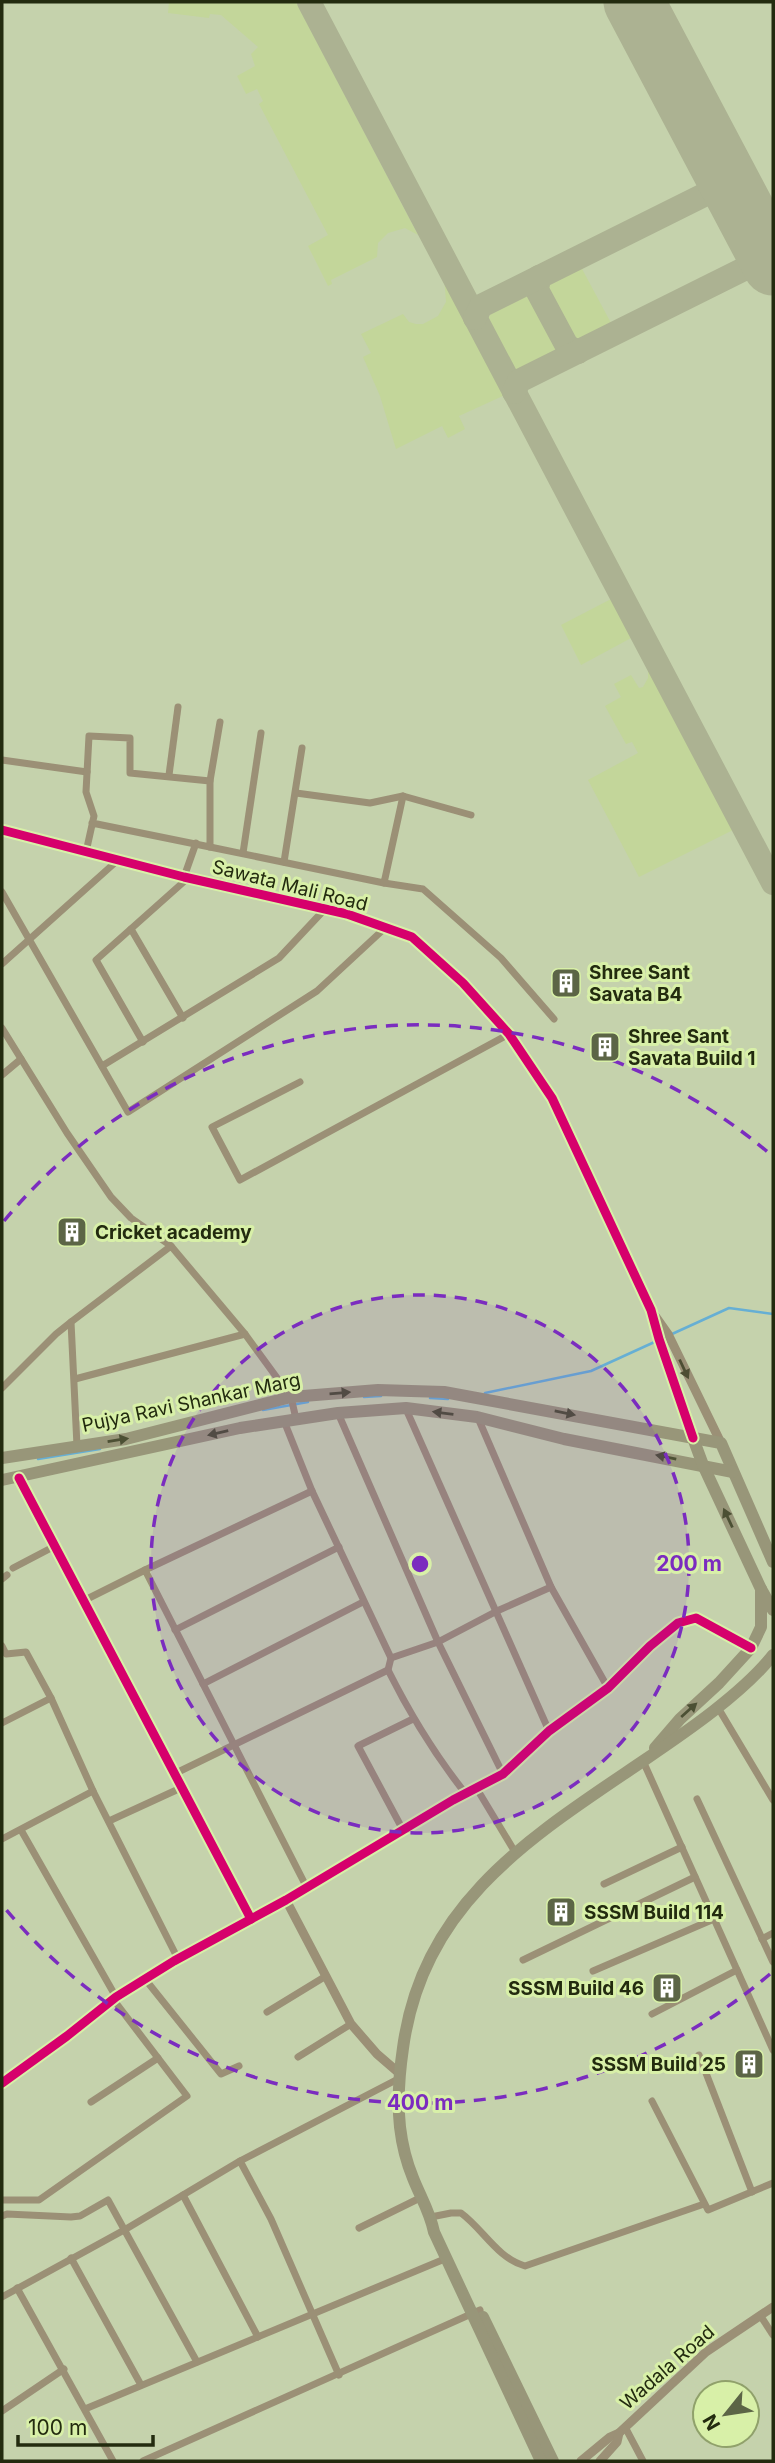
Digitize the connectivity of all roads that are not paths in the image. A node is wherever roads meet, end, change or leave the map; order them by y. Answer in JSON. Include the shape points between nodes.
{"nodes":[{"id":1,"x":178,"y":707,"type":"dead end"},
{"id":2,"x":220,"y":722,"type":"dead end"},
{"id":3,"x":261,"y":733,"type":"dead end"},
{"id":4,"x":302,"y":748,"type":"dead end"},
{"id":5,"x":2,"y":760,"type":"edge"},
{"id":6,"x":87,"y":772,"type":"junction"},
{"id":7,"x":169,"y":775,"type":"junction"},
{"id":8,"x":210,"y":780,"type":"junction"},
{"id":9,"x":296,"y":793,"type":"junction"},
{"id":10,"x":402,"y":796,"type":"junction"},
{"id":11,"x":471,"y":815,"type":"dead end"},
{"id":12,"x":92,"y":822,"type":"junction"},
{"id":13,"x":2,"y":830,"type":"edge"},
{"id":14,"x":196,"y":843,"type":"junction"},
{"id":15,"x":210,"y":847,"type":"junction"},
{"id":16,"x":86,"y":852,"type":"junction"},
{"id":17,"x":243,"y":853,"type":"junction"},
{"id":18,"x":118,"y":860,"type":"junction"},
{"id":19,"x":284,"y":862,"type":"junction"},
{"id":20,"x":186,"y":877,"type":"junction"},
{"id":21,"x":384,"y":883,"type":"junction"},
{"id":22,"x":2,"y":892,"type":"edge"},
{"id":23,"x":325,"y":909,"type":"junction"},
{"id":24,"x":386,"y":928,"type":"junction"},
{"id":25,"x":131,"y":929,"type":"junction"},
{"id":26,"x":29,"y":939,"type":"junction"},
{"id":27,"x":2,"y":964,"type":"edge"},
{"id":28,"x":183,"y":1018,"type":"junction"},
{"id":29,"x":554,"y":1018,"type":"dead end"},
{"id":30,"x":2,"y":1028,"type":"edge"},
{"id":31,"x":509,"y":1034,"type":"junction"},
{"id":32,"x":142,"y":1042,"type":"junction"},
{"id":33,"x":22,"y":1059,"type":"junction"},
{"id":34,"x":102,"y":1066,"type":"junction"},
{"id":35,"x":2,"y":1075,"type":"edge"},
{"id":36,"x":300,"y":1082,"type":"dead end"},
{"id":37,"x":171,"y":1246,"type":"junction"},
{"id":38,"x":651,"y":1310,"type":"junction"},
{"id":39,"x":71,"y":1322,"type":"junction"},
{"id":40,"x":246,"y":1334,"type":"junction"},
{"id":41,"x":75,"y":1379,"type":"junction"},
{"id":42,"x":2,"y":1388,"type":"edge"},
{"id":43,"x":291,"y":1397,"type":"junction"},
{"id":44,"x":406,"y":1408,"type":"junction"},
{"id":45,"x":338,"y":1413,"type":"junction"},
{"id":46,"x":477,"y":1417,"type":"junction"},
{"id":47,"x":290,"y":1420,"type":"junction"},
{"id":48,"x":693,"y":1437,"type":"junction"},
{"id":49,"x":721,"y":1443,"type":"junction"},
{"id":50,"x":77,"y":1446,"type":"junction"},
{"id":51,"x":2,"y":1458,"type":"edge"},
{"id":52,"x":703,"y":1465,"type":"junction"},
{"id":53,"x":733,"y":1472,"type":"junction"},
{"id":54,"x":19,"y":1478,"type":"junction"},
{"id":55,"x":2,"y":1480,"type":"edge"},
{"id":56,"x":312,"y":1491,"type":"junction"},
{"id":57,"x":55,"y":1546,"type":"junction"},
{"id":58,"x":339,"y":1547,"type":"junction"},
{"id":59,"x":773,"y":1562,"type":"edge"},
{"id":60,"x":13,"y":1568,"type":"dead end"},
{"id":61,"x":145,"y":1570,"type":"junction"},
{"id":62,"x":551,"y":1587,"type":"junction"},
{"id":63,"x":761,"y":1590,"type":"junction"},
{"id":64,"x":83,"y":1601,"type":"junction"},
{"id":65,"x":363,"y":1602,"type":"junction"},
{"id":66,"x":773,"y":1610,"type":"edge"},
{"id":67,"x":497,"y":1611,"type":"junction"},
{"id":68,"x":175,"y":1630,"type":"junction"},
{"id":69,"x":438,"y":1642,"type":"junction"},
{"id":70,"x":2,"y":1646,"type":"edge"},
{"id":71,"x":751,"y":1648,"type":"junction"},
{"id":72,"x":773,"y":1655,"type":"edge"},
{"id":73,"x":4,"y":1656,"type":"edge"},
{"id":74,"x":391,"y":1658,"type":"junction"},
{"id":75,"x":388,"y":1670,"type":"junction"},
{"id":76,"x":203,"y":1684,"type":"junction"},
{"id":77,"x":608,"y":1688,"type":"junction"},
{"id":78,"x":51,"y":1698,"type":"junction"},
{"id":79,"x":717,"y":1706,"type":"junction"},
{"id":80,"x":413,"y":1719,"type":"junction"},
{"id":81,"x":2,"y":1723,"type":"edge"},
{"id":82,"x":550,"y":1731,"type":"junction"},
{"id":83,"x":234,"y":1744,"type":"junction"},
{"id":84,"x":643,"y":1761,"type":"junction"},
{"id":85,"x":176,"y":1773,"type":"junction"},
{"id":86,"x":503,"y":1774,"type":"junction"},
{"id":87,"x":183,"y":1787,"type":"junction"},
{"id":88,"x":477,"y":1789,"type":"junction"},
{"id":89,"x":93,"y":1791,"type":"junction"},
{"id":90,"x":466,"y":1794,"type":"junction"},
{"id":91,"x":697,"y":1799,"type":"dead end"},
{"id":92,"x":773,"y":1800,"type":"edge"},
{"id":93,"x":109,"y":1821,"type":"junction"},
{"id":94,"x":21,"y":1830,"type":"junction"},
{"id":95,"x":403,"y":1830,"type":"junction"},
{"id":96,"x":2,"y":1839,"type":"edge"},
{"id":97,"x":682,"y":1847,"type":"junction"},
{"id":98,"x":515,"y":1852,"type":"junction"},
{"id":99,"x":695,"y":1877,"type":"junction"},
{"id":100,"x":604,"y":1884,"type":"dead end"},
{"id":101,"x":307,"y":1888,"type":"junction"},
{"id":102,"x":286,"y":1900,"type":"junction"},
{"id":103,"x":251,"y":1919,"type":"junction"},
{"id":104,"x":714,"y":1919,"type":"junction"},
{"id":105,"x":773,"y":1933,"type":"edge"},
{"id":106,"x":762,"y":1939,"type":"junction"},
{"id":107,"x":178,"y":1959,"type":"junction"},
{"id":108,"x":523,"y":1960,"type":"dead end"},
{"id":109,"x":773,"y":1962,"type":"edge"},
{"id":110,"x":737,"y":1970,"type":"junction"},
{"id":111,"x":593,"y":1971,"type":"dead end"},
{"id":112,"x":326,"y":1976,"type":"junction"},
{"id":113,"x":145,"y":1979,"type":"junction"},
{"id":114,"x":114,"y":1998,"type":"junction"},
{"id":115,"x":267,"y":2012,"type":"dead end"},
{"id":116,"x":652,"y":2014,"type":"dead end"},
{"id":117,"x":351,"y":2024,"type":"junction"},
{"id":118,"x":773,"y":2050,"type":"edge"},
{"id":119,"x":699,"y":2055,"type":"dead end"},
{"id":120,"x":298,"y":2057,"type":"dead end"},
{"id":121,"x":158,"y":2059,"type":"junction"},
{"id":122,"x":239,"y":2066,"type":"dead end"},
{"id":123,"x":399,"y":2076,"type":"junction"},
{"id":124,"x":2,"y":2083,"type":"edge"},
{"id":125,"x":652,"y":2101,"type":"dead end"},
{"id":126,"x":92,"y":2102,"type":"dead end"},
{"id":127,"x":240,"y":2161,"type":"junction"},
{"id":128,"x":773,"y":2183,"type":"edge"},
{"id":129,"x":752,"y":2192,"type":"junction"},
{"id":130,"x":183,"y":2195,"type":"junction"},
{"id":131,"x":422,"y":2197,"type":"junction"},
{"id":132,"x":2,"y":2200,"type":"edge"},
{"id":133,"x":704,"y":2204,"type":"junction"},
{"id":134,"x":2,"y":2216,"type":"edge"},
{"id":135,"x":431,"y":2217,"type":"junction"},
{"id":136,"x":359,"y":2228,"type":"dead end"},
{"id":137,"x":125,"y":2229,"type":"junction"},
{"id":138,"x":71,"y":2258,"type":"junction"},
{"id":139,"x":447,"y":2258,"type":"junction"},
{"id":140,"x":17,"y":2288,"type":"junction"},
{"id":141,"x":2,"y":2297,"type":"edge"},
{"id":142,"x":773,"y":2307,"type":"edge"},
{"id":143,"x":476,"y":2312,"type":"junction"},
{"id":144,"x":312,"y":2314,"type":"junction"},
{"id":145,"x":760,"y":2315,"type":"junction"},
{"id":146,"x":772,"y":2333,"type":"edge"},
{"id":147,"x":258,"y":2337,"type":"junction"},
{"id":148,"x":197,"y":2362,"type":"junction"},
{"id":149,"x":64,"y":2370,"type":"junction"},
{"id":150,"x":339,"y":2375,"type":"junction"},
{"id":151,"x":141,"y":2385,"type":"junction"},
{"id":152,"x":85,"y":2409,"type":"junction"},
{"id":153,"x":2,"y":2411,"type":"edge"},
{"id":154,"x":622,"y":2430,"type":"junction"},
{"id":155,"x":113,"y":2461,"type":"edge"},
{"id":156,"x":144,"y":2461,"type":"edge"},
{"id":157,"x":541,"y":2461,"type":"edge"},
{"id":158,"x":553,"y":2461,"type":"edge"},
{"id":159,"x":582,"y":2461,"type":"edge"},
{"id":160,"x":600,"y":2461,"type":"edge"},
{"id":161,"x":643,"y":2461,"type":"edge"}],
"edges":[{"from":1,"to":7,"type":"street"},
{"from":2,"to":8,"type":"street"},
{"from":3,"to":17,"type":"street"},
{"from":4,"to":9,"type":"street"},
{"from":5,"to":6,"type":"street"},
{"from":6,"to":7,"type":"street","via":[[89,736],[103,736],[131,738],[130,773]]},
{"from":6,"to":12,"type":"street"},
{"from":7,"to":8,"type":"street"},
{"from":8,"to":15,"type":"street"},
{"from":9,"to":10,"type":"street","via":[[370,803]]},
{"from":9,"to":19,"type":"street"},
{"from":10,"to":11,"type":"street"},
{"from":10,"to":21,"type":"street"},
{"from":12,"to":14,"type":"street"},
{"from":12,"to":16,"type":"street"},
{"from":13,"to":16,"type":"street","name":"Sawata Mali Road"},
{"from":14,"to":15,"type":"street"},
{"from":14,"to":20,"type":"street"},
{"from":15,"to":17,"type":"street"},
{"from":16,"to":18,"type":"street","name":"Sawata Mali Road"},
{"from":17,"to":19,"type":"street"},
{"from":18,"to":20,"type":"street","name":"Sawata Mali Road"},
{"from":18,"to":26,"type":"street"},
{"from":19,"to":21,"type":"street"},
{"from":20,"to":23,"type":"street","name":"Sawata Mali Road"},
{"from":20,"to":25,"type":"street"},
{"from":21,"to":29,"type":"street","via":[[423,889],[501,958]]},
{"from":22,"to":26,"type":"street"},
{"from":23,"to":24,"type":"street","name":"Sawata Mali Road"},
{"from":23,"to":28,"type":"street","via":[[279,958]]},
{"from":24,"to":31,"type":"street","name":"Sawata Mali Road","via":[[412,937],[463,983]]},
{"from":24,"to":34,"type":"street","via":[[317,991],[128,1112]]},
{"from":25,"to":28,"type":"street"},
{"from":25,"to":32,"type":"street","via":[[96,960]]},
{"from":26,"to":27,"type":"street"},
{"from":26,"to":34,"type":"street"},
{"from":28,"to":32,"type":"street"},
{"from":30,"to":33,"type":"street"},
{"from":31,"to":36,"type":"street","via":[[240,1180],[212,1127]]},
{"from":31,"to":38,"type":"street","name":"Sawata Mali Road","via":[[552,1098]]},
{"from":32,"to":34,"type":"street"},
{"from":33,"to":35,"type":"street"},
{"from":33,"to":37,"type":"street","via":[[111,1197],[131,1218]]},
{"from":37,"to":39,"type":"street"},
{"from":37,"to":40,"type":"street"},
{"from":38,"to":48,"type":"street","name":"Sawata Mali Road"},
{"from":38,"to":49,"type":"street","one_way":true,"via":[[668,1334]]},
{"from":39,"to":41,"type":"street"},
{"from":39,"to":42,"type":"street"},
{"from":40,"to":41,"type":"street"},
{"from":40,"to":43,"type":"street"},
{"from":41,"to":50,"type":"street"},
{"from":43,"to":47,"type":"street"},
{"from":43,"to":48,"type":"main road","name":"Pujya Ravi Shankar Marg","one_way":true,"via":[[378,1390],[444,1392]]},
{"from":50,"to":43,"type":"main road","name":"Pujya Ravi Shankar Marg","one_way":true,"via":[[126,1439]]},
{"from":44,"to":45,"type":"main road"},
{"from":46,"to":44,"type":"main road","one_way":true},
{"from":44,"to":67,"type":"street"},
{"from":45,"to":47,"type":"main road"},
{"from":45,"to":69,"type":"street"},
{"from":52,"to":46,"type":"main road","one_way":true},
{"from":46,"to":62,"type":"street"},
{"from":47,"to":54,"type":"main road","one_way":true},
{"from":47,"to":56,"type":"street"},
{"from":48,"to":49,"type":"main road","name":"Pujya Ravi Shankar Marg"},
{"from":48,"to":52,"type":"main road"},
{"from":49,"to":53,"type":"main road"},
{"from":50,"to":51,"type":"main road","name":"Pujya Ravi Shankar Marg"},
{"from":52,"to":53,"type":"main road"},
{"from":63,"to":52,"type":"main road","one_way":true},
{"from":53,"to":59,"type":"main road"},
{"from":54,"to":55,"type":"main road"},
{"from":54,"to":57,"type":"street"},
{"from":56,"to":58,"type":"street"},
{"from":56,"to":61,"type":"street"},
{"from":57,"to":60,"type":"street"},
{"from":57,"to":64,"type":"street"},
{"from":58,"to":65,"type":"street"},
{"from":58,"to":68,"type":"street"},
{"from":61,"to":64,"type":"street"},
{"from":61,"to":68,"type":"street"},
{"from":62,"to":67,"type":"street"},
{"from":62,"to":77,"type":"street"},
{"from":63,"to":66,"type":"main road"},
{"from":63,"to":71,"type":"main road","via":[[761,1627]]},
{"from":64,"to":85,"type":"street"},
{"from":65,"to":74,"type":"street"},
{"from":65,"to":76,"type":"street"},
{"from":67,"to":69,"type":"street"},
{"from":67,"to":82,"type":"street"},
{"from":68,"to":76,"type":"street"},
{"from":69,"to":74,"type":"street"},
{"from":69,"to":86,"type":"street"},
{"from":70,"to":73,"type":"street"},
{"from":71,"to":77,"type":"street","via":[[696,1618],[678,1623]]},
{"from":84,"to":71,"type":"main road","one_way":true},
{"from":72,"to":79,"type":"main road"},
{"from":73,"to":78,"type":"street","via":[[26,1652]]},
{"from":74,"to":75,"type":"street"},
{"from":75,"to":80,"type":"street"},
{"from":75,"to":83,"type":"street"},
{"from":76,"to":83,"type":"street"},
{"from":77,"to":82,"type":"street"},
{"from":78,"to":81,"type":"street"},
{"from":78,"to":89,"type":"street"},
{"from":79,"to":84,"type":"main road"},
{"from":79,"to":92,"type":"street"},
{"from":80,"to":90,"type":"street"},
{"from":80,"to":95,"type":"street","via":[[358,1746]]},
{"from":82,"to":86,"type":"street"},
{"from":83,"to":85,"type":"street"},
{"from":83,"to":101,"type":"street"},
{"from":84,"to":97,"type":"street"},
{"from":84,"to":98,"type":"main road"},
{"from":85,"to":87,"type":"street"},
{"from":86,"to":88,"type":"street"},
{"from":87,"to":93,"type":"street"},
{"from":87,"to":103,"type":"street"},
{"from":88,"to":90,"type":"street"},
{"from":88,"to":98,"type":"street"},
{"from":89,"to":93,"type":"street"},
{"from":89,"to":94,"type":"street"},
{"from":90,"to":95,"type":"street"},
{"from":91,"to":106,"type":"street"},
{"from":93,"to":107,"type":"street"},
{"from":94,"to":96,"type":"street"},
{"from":94,"to":114,"type":"street"},
{"from":95,"to":101,"type":"street"},
{"from":97,"to":99,"type":"street"},
{"from":97,"to":100,"type":"street"},
{"from":98,"to":123,"type":"main road","via":[[464,1903],[428,1963],[410,2007]]},
{"from":99,"to":104,"type":"street"},
{"from":99,"to":108,"type":"street"},
{"from":101,"to":102,"type":"street"},
{"from":102,"to":103,"type":"street"},
{"from":102,"to":112,"type":"street"},
{"from":103,"to":107,"type":"street"},
{"from":104,"to":110,"type":"street"},
{"from":104,"to":111,"type":"street"},
{"from":105,"to":106,"type":"street"},
{"from":106,"to":109,"type":"street"},
{"from":107,"to":113,"type":"street"},
{"from":110,"to":116,"type":"street"},
{"from":110,"to":118,"type":"street"},
{"from":112,"to":115,"type":"street"},
{"from":112,"to":117,"type":"street"},
{"from":113,"to":114,"type":"street"},
{"from":113,"to":122,"type":"street","via":[[222,2074]]},
{"from":114,"to":121,"type":"street"},
{"from":114,"to":124,"type":"street"},
{"from":117,"to":120,"type":"street"},
{"from":117,"to":123,"type":"street"},
{"from":119,"to":129,"type":"street"},
{"from":121,"to":126,"type":"street"},
{"from":121,"to":132,"type":"street","via":[[187,2096],[39,2200]]},
{"from":123,"to":127,"type":"street"},
{"from":123,"to":131,"type":"main road","via":[[405,2154]]},
{"from":125,"to":133,"type":"street"},
{"from":127,"to":130,"type":"street"},
{"from":127,"to":144,"type":"street"},
{"from":128,"to":129,"type":"street"},
{"from":129,"to":133,"type":"street","via":[[708,2210]]},
{"from":130,"to":137,"type":"street"},
{"from":130,"to":147,"type":"street"},
{"from":131,"to":135,"type":"main road"},
{"from":131,"to":136,"type":"street"},
{"from":133,"to":135,"type":"street","via":[[525,2266],[461,2214]]},
{"from":134,"to":137,"type":"street","via":[[80,2216],[108,2200]]},
{"from":135,"to":139,"type":"main road"},
{"from":135,"to":143,"type":"main road","via":[[441,2228]]},
{"from":137,"to":138,"type":"street"},
{"from":137,"to":148,"type":"street"},
{"from":138,"to":140,"type":"street"},
{"from":138,"to":151,"type":"street"},
{"from":139,"to":143,"type":"main road"},
{"from":139,"to":144,"type":"street"},
{"from":140,"to":141,"type":"street"},
{"from":140,"to":149,"type":"street"},
{"from":142,"to":145,"type":"street","name":"Wadala Road"},
{"from":143,"to":150,"type":"street"},
{"from":143,"to":157,"type":"main road"},
{"from":143,"to":158,"type":"main road"},
{"from":144,"to":147,"type":"street"},
{"from":144,"to":150,"type":"street"},
{"from":145,"to":146,"type":"street"},
{"from":145,"to":154,"type":"street","name":"Wadala Road","via":[[706,2352]]},
{"from":147,"to":148,"type":"street"},
{"from":148,"to":151,"type":"street"},
{"from":149,"to":152,"type":"street"},
{"from":149,"to":153,"type":"street"},
{"from":150,"to":156,"type":"street"},
{"from":151,"to":152,"type":"street"},
{"from":152,"to":155,"type":"street"},
{"from":154,"to":159,"type":"street","name":"Wadala Road"},
{"from":154,"to":160,"type":"street","name":"Wadala Road"},
{"from":154,"to":161,"type":"street"}]}
